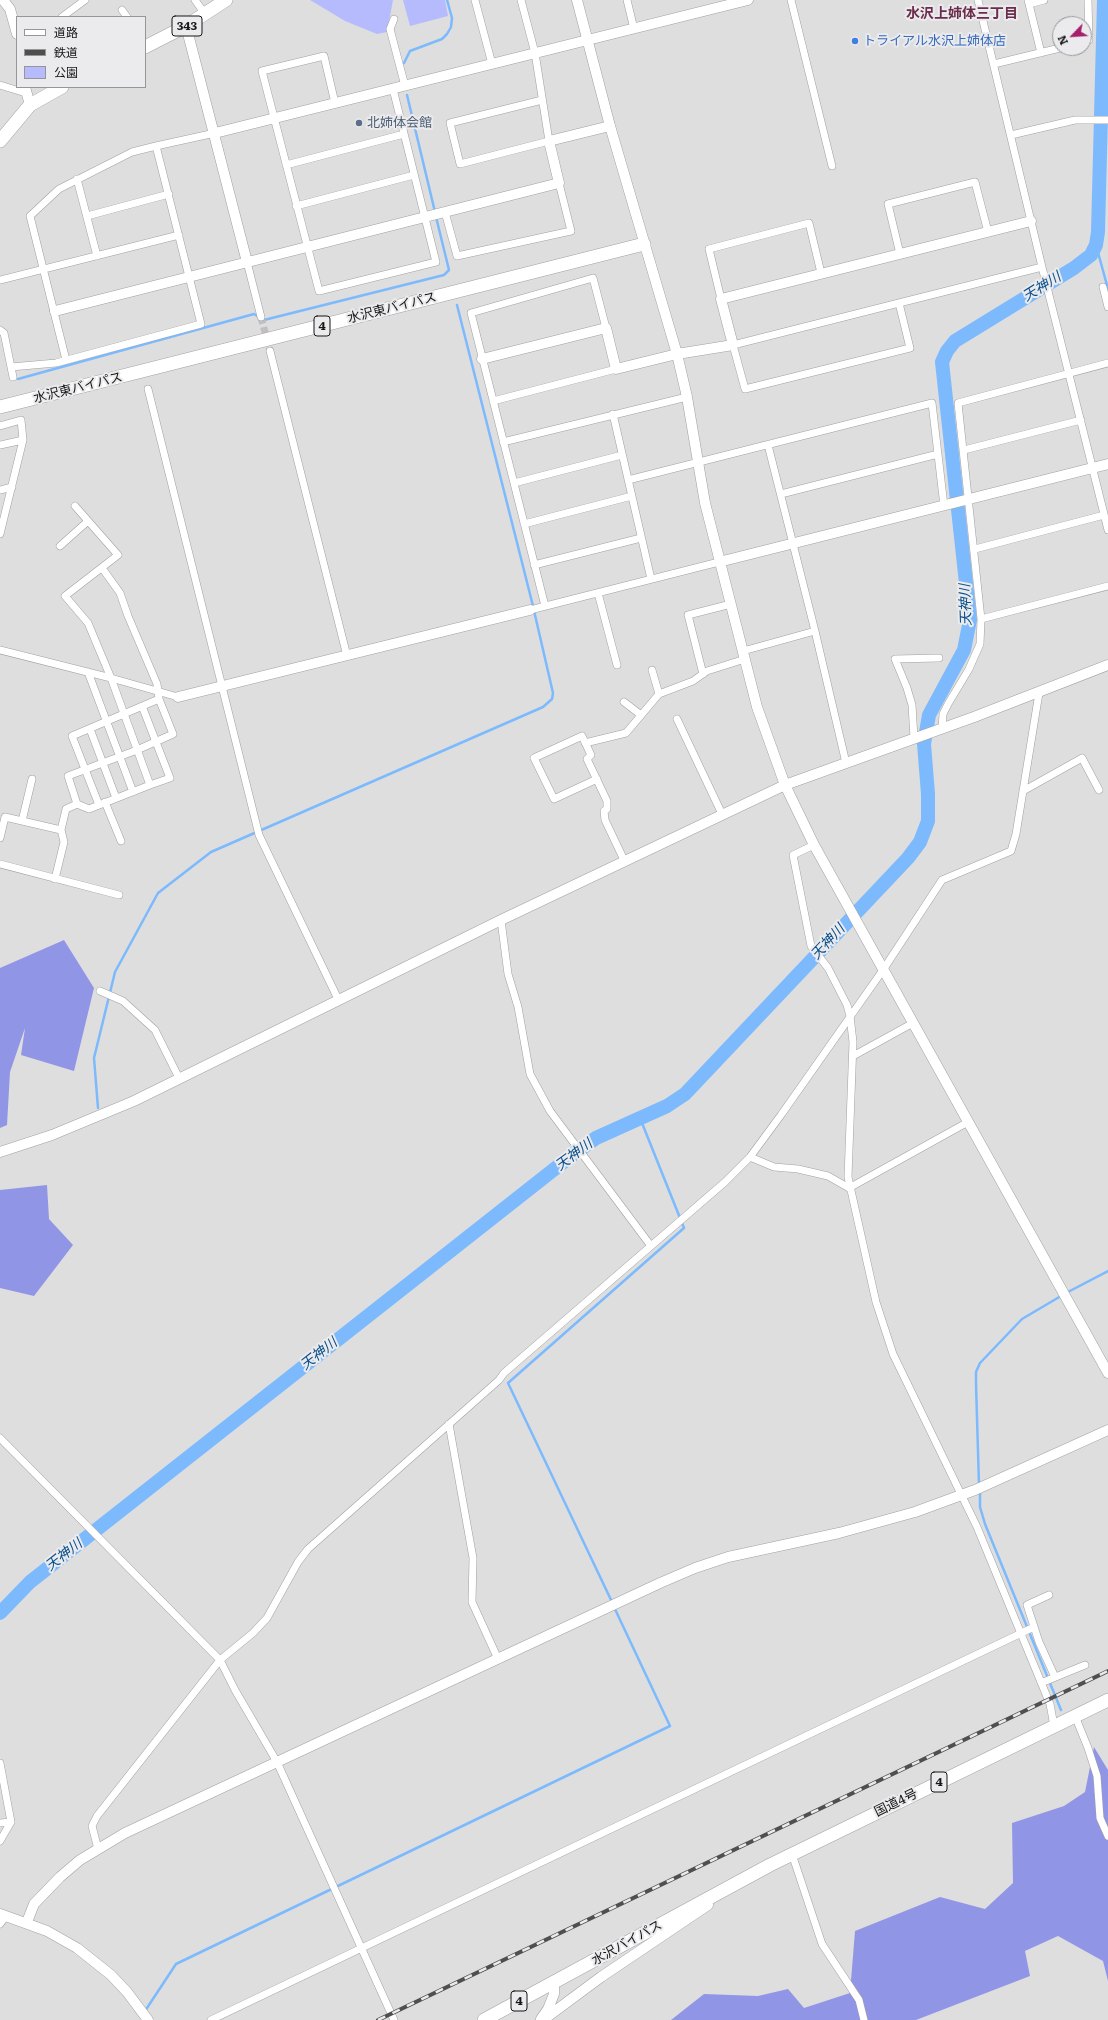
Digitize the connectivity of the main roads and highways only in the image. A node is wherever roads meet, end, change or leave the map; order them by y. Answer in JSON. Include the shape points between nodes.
{"nodes":[{"id":1,"x":224,"y":0,"type":"edge"},
{"id":2,"x":146,"y":45,"type":"edge"},
{"id":3,"x":58,"y":88,"type":"edge"},
{"id":4,"x":27,"y":95,"type":"edge"},
{"id":5,"x":0,"y":141,"type":"edge"},
{"id":6,"x":644,"y":244,"type":"road end"},
{"id":7,"x":0,"y":407,"type":"edge"},
{"id":8,"x":1108,"y":1700,"type":"edge"},
{"id":9,"x":770,"y":1865,"type":"joint"},
{"id":10,"x":484,"y":2020,"type":"edge"}],
"edges":[{"from":1,"to":2,"type":"highway","number":"343","via":[[186,26]]},
{"from":3,"to":4,"type":"highway"},
{"from":4,"to":5,"type":"highway"},
{"from":6,"to":7,"type":"highway","name":"水沢東バイパス","number":"4"},
{"from":8,"to":9,"type":"highway","name":"国道4号","number":"4"},
{"from":9,"to":10,"type":"highway","name":"水沢バイパス","number":"4"}]}
